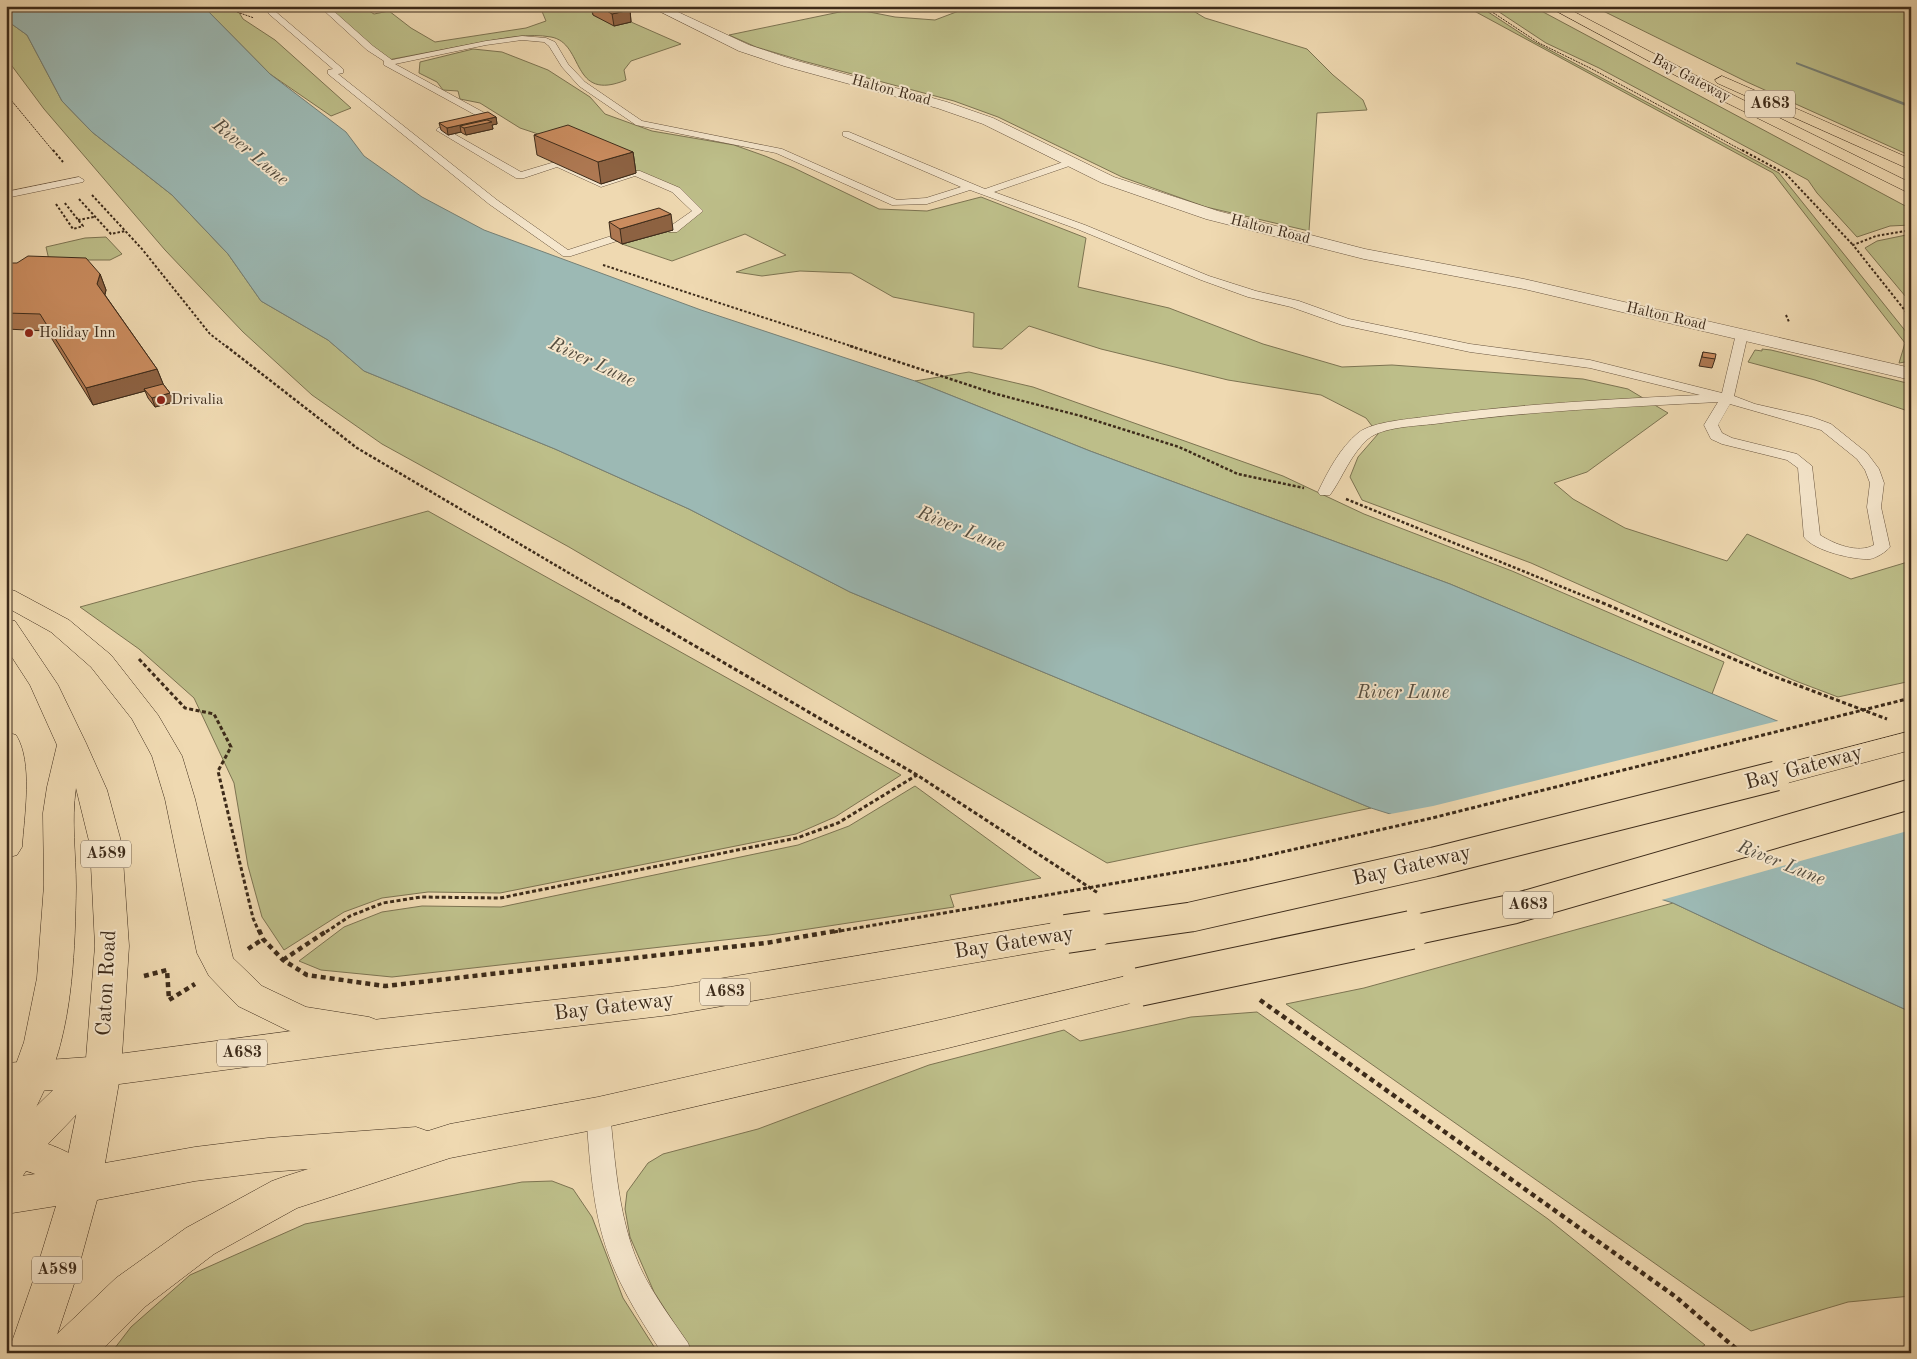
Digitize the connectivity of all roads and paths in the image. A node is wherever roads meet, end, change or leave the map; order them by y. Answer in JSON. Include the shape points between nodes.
{"nodes":[{"id":1,"x":220,"y":6,"type":"edge"},
{"id":2,"x":277,"y":6,"type":"edge"},
{"id":3,"x":323,"y":6,"type":"edge"},
{"id":4,"x":655,"y":6,"type":"edge"},
{"id":5,"x":1483,"y":6,"type":"edge"},
{"id":6,"x":1553,"y":6,"type":"edge"},
{"id":7,"x":1579,"y":6,"type":"edge"},
{"id":8,"x":1596,"y":15,"type":"dead end"},
{"id":9,"x":262,"y":21,"type":"dead end"},
{"id":10,"x":1630,"y":32,"type":"dead end"},
{"id":11,"x":387,"y":64,"type":"junction"},
{"id":12,"x":1722,"y":80,"type":"junction"},
{"id":13,"x":6,"y":94,"type":"edge"},
{"id":14,"x":846,"y":134,"type":"dead end"},
{"id":15,"x":1813,"y":141,"type":"junction"},
{"id":16,"x":1072,"y":162,"type":"junction"},
{"id":17,"x":1911,"y":166,"type":"edge"},
{"id":18,"x":1911,"y":172,"type":"edge"},
{"id":19,"x":79,"y":180,"type":"junction"},
{"id":20,"x":970,"y":187,"type":"junction"},
{"id":21,"x":1911,"y":189,"type":"edge"},
{"id":22,"x":985,"y":192,"type":"junction"},
{"id":23,"x":6,"y":195,"type":"edge"},
{"id":24,"x":75,"y":195,"type":"dead end"},
{"id":25,"x":1911,"y":195,"type":"edge"},
{"id":26,"x":51,"y":197,"type":"dead end"},
{"id":27,"x":61,"y":198,"type":"dead end"},
{"id":28,"x":94,"y":216,"type":"junction"},
{"id":29,"x":78,"y":220,"type":"junction"},
{"id":30,"x":1911,"y":230,"type":"edge"},
{"id":31,"x":125,"y":231,"type":"junction"},
{"id":32,"x":1853,"y":245,"type":"junction"},
{"id":33,"x":584,"y":248,"type":"junction"},
{"id":34,"x":1911,"y":318,"type":"edge"},
{"id":35,"x":1742,"y":334,"type":"junction"},
{"id":36,"x":1911,"y":374,"type":"edge"},
{"id":37,"x":1727,"y":398,"type":"junction"},
{"id":38,"x":1325,"y":492,"type":"junction"},
{"id":39,"x":6,"y":596,"type":"edge"},
{"id":40,"x":6,"y":627,"type":"edge"},
{"id":41,"x":133,"y":652,"type":"dead end"},
{"id":42,"x":1911,"y":698,"type":"edge"},
{"id":43,"x":1905,"y":732,"type":"edge"},
{"id":44,"x":6,"y":742,"type":"edge"},
{"id":45,"x":72,"y":742,"type":"junction"},
{"id":46,"x":918,"y":775,"type":"junction"},
{"id":47,"x":1911,"y":794,"type":"edge"},
{"id":48,"x":6,"y":847,"type":"edge"},
{"id":49,"x":1099,"y":894,"type":"dead end"},
{"id":50,"x":283,"y":960,"type":"junction"},
{"id":51,"x":1256,"y":997,"type":"dead end"},
{"id":52,"x":381,"y":1034,"type":"junction"},
{"id":53,"x":103,"y":1071,"type":"junction"},
{"id":54,"x":20,"y":1078,"type":"edge"},
{"id":55,"x":598,"y":1113,"type":"junction"},
{"id":56,"x":450,"y":1142,"type":"junction"},
{"id":57,"x":9,"y":1150,"type":"edge"},
{"id":58,"x":82,"y":1185,"type":"junction"},
{"id":59,"x":6,"y":1196,"type":"edge"},
{"id":60,"x":29,"y":1353,"type":"edge"},
{"id":61,"x":68,"y":1353,"type":"edge"},
{"id":62,"x":678,"y":1353,"type":"edge"},
{"id":63,"x":1741,"y":1353,"type":"edge"}],
"edges":[{"from":1,"to":9,"type":"path"},
{"from":2,"to":33,"type":"lane","via":[[272,12],[340,71],[330,72],[482,193],[567,254]]},
{"from":3,"to":11,"type":"lane","via":[[388,60]]},
{"from":4,"to":16,"type":"street","name":"Halton Road","via":[[744,48],[988,121]]},
{"from":5,"to":32,"type":"path","via":[[1539,42],[1786,174]]},
{"from":6,"to":15,"type":"main road","name":"Bay Gateway","number":"A683"},
{"from":7,"to":8,"type":"main road"},
{"from":10,"to":12,"type":"main road","name":"Bay Gateway","number":"A683"},
{"from":11,"to":20,"type":"lane","via":[[486,43],[522,38],[546,40],[582,84],[639,123],[779,151],[896,203],[927,201]]},
{"from":11,"to":33,"type":"lane","via":[[489,119],[441,130],[520,176],[558,164],[601,184],[636,173],[676,190],[698,211],[673,230],[661,223]]},
{"from":12,"to":17,"type":"main road"},
{"from":12,"to":18,"type":"main road","name":"Bay Gateway","number":"A683"},
{"from":13,"to":19,"type":"path"},
{"from":14,"to":20,"type":"lane"},
{"from":15,"to":21,"type":"main road","name":"Bay Gateway","number":"A683"},
{"from":15,"to":25,"type":"main road"},
{"from":16,"to":22,"type":"lane"},
{"from":16,"to":35,"type":"street","name":"Halton Road","via":[[1108,180],[1212,215],[1364,254],[1524,284]]},
{"from":19,"to":23,"type":"lane"},
{"from":19,"to":31,"type":"path"},
{"from":20,"to":22,"type":"lane"},
{"from":22,"to":37,"type":"lane","via":[[1205,278],[1346,322],[1470,348],[1590,364]]},
{"from":24,"to":28,"type":"path"},
{"from":26,"to":29,"type":"path","via":[[73,229],[83,226]]},
{"from":27,"to":29,"type":"path"},
{"from":28,"to":29,"type":"path"},
{"from":28,"to":31,"type":"path","via":[[111,234]]},
{"from":30,"to":32,"type":"path","via":[[1876,236]]},
{"from":31,"to":46,"type":"path","via":[[210,334],[357,448]]},
{"from":32,"to":34,"type":"path"},
{"from":33,"to":38,"type":"path","via":[[602,264],[977,388],[1179,447],[1238,474]]},
{"from":35,"to":36,"type":"street","name":"Halton Road"},
{"from":35,"to":37,"type":"lane"},
{"from":37,"to":37,"type":"lane","via":[[1826,427],[1862,456],[1877,483],[1874,506],[1882,547],[1869,554],[1830,548],[1812,537],[1805,466],[1792,457],[1716,436],[1711,425]]},
{"from":37,"to":38,"type":"lane","via":[[1579,405],[1387,426],[1364,435],[1338,466]]},
{"from":38,"to":43,"type":"path","via":[[1418,526]]},
{"from":39,"to":52,"type":"main road","via":[[60,626],[94,655],[144,715],[170,765],[214,953],[221,967],[250,996],[300,1020]]},
{"from":40,"to":45,"type":"main road","name":"Caton Road","number":"A589","via":[[44,685]]},
{"from":41,"to":50,"type":"path","via":[[184,708],[214,714],[231,747],[218,771],[241,870],[253,918],[263,938]]},
{"from":42,"to":50,"type":"path","bridge":true,"via":[[1432,818],[1248,860],[766,943],[385,986],[307,975]]},
{"from":43,"to":52,"type":"main road","name":"Bay Gateway","number":"A683","bridge":true,"via":[[1855,755],[1434,862],[1191,917],[1066,934],[670,1001]]},
{"from":44,"to":48,"type":"main road","via":[[11,762],[11,789]]},
{"from":45,"to":53,"type":"main road","name":"Caton Road","number":"A589","via":[[92,790],[106,845],[112,946]]},
{"from":45,"to":54,"type":"main road","via":[[58,812],[60,884],[55,983]]},
{"from":46,"to":49,"type":"path"},
{"from":46,"to":50,"type":"path","via":[[838,823],[797,838],[500,898],[421,897],[383,903],[350,916]]},
{"from":47,"to":55,"type":"main road","number":"A683","bridge":true,"via":[[1513,909],[1138,987]]},
{"from":51,"to":63,"type":"path","via":[[1676,1297]]},
{"from":52,"to":53,"type":"main road","name":"Bay Gateway","number":"A683"},
{"from":53,"to":54,"type":"main road","number":"A683"},
{"from":53,"to":57,"type":"main road"},
{"from":53,"to":58,"type":"main road","name":"Caton Road","number":"A589"},
{"from":54,"to":57,"type":"main road","via":[[22,1100]]},
{"from":55,"to":56,"type":"main road","number":"A683"},
{"from":55,"to":62,"type":"lane","via":[[609,1213],[623,1257],[646,1304]]},
{"from":56,"to":58,"type":"main road","number":"A683","via":[[268,1155],[195,1164]]},
{"from":56,"to":61,"type":"main road","via":[[286,1194],[200,1241],[131,1292]]},
{"from":57,"to":58,"type":"main road","via":[[46,1158]]},
{"from":58,"to":59,"type":"main road"},
{"from":58,"to":60,"type":"main road","name":"Caton Road","number":"A589"}]}
